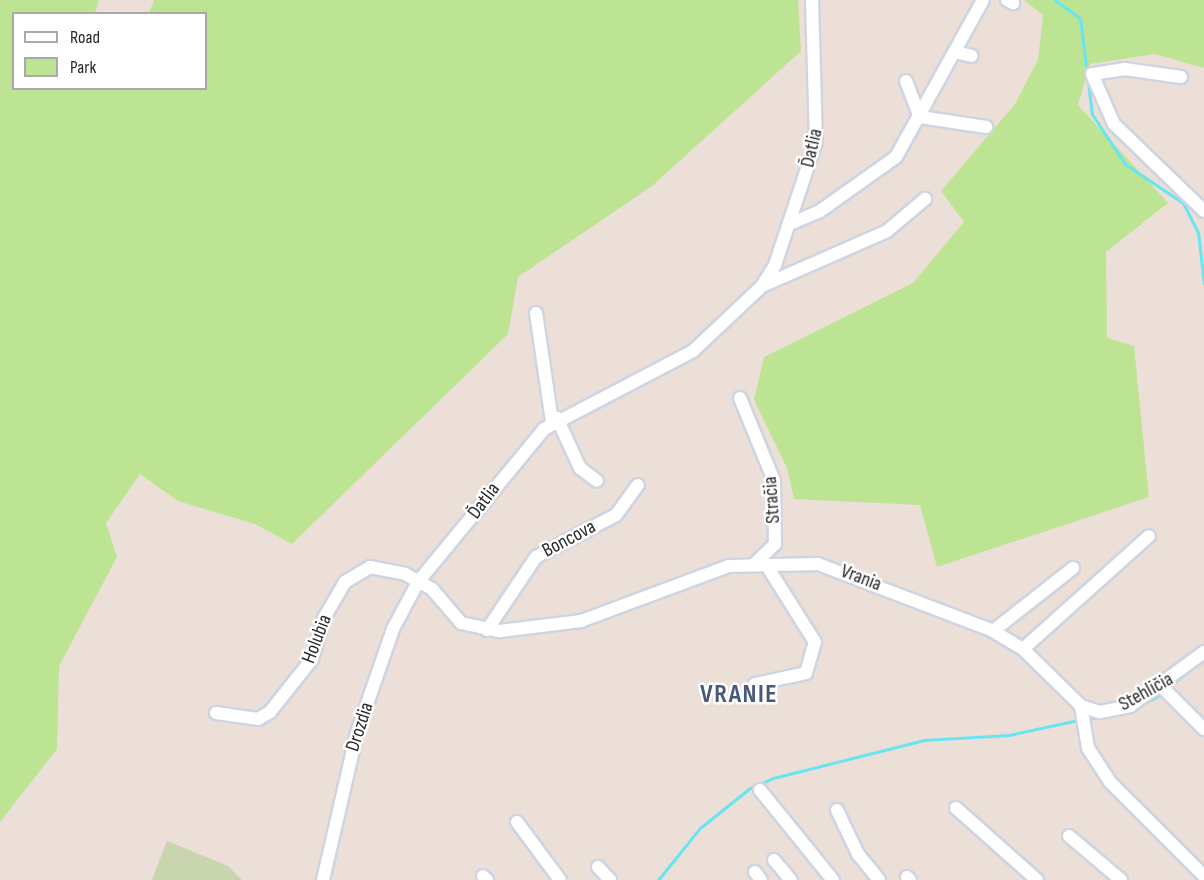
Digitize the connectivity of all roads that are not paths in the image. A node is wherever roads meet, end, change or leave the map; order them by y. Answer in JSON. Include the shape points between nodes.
{"nodes":[{"id":1,"x":812,"y":0,"type":"edge"},
{"id":2,"x":983,"y":0,"type":"edge"},
{"id":3,"x":955,"y":52,"type":"junction"},
{"id":4,"x":972,"y":56,"type":"dead end"},
{"id":5,"x":1181,"y":77,"type":"dead end"},
{"id":6,"x":906,"y":81,"type":"dead end"},
{"id":7,"x":920,"y":117,"type":"junction"},
{"id":8,"x":986,"y":127,"type":"dead end"},
{"id":9,"x":926,"y":199,"type":"dead end"},
{"id":10,"x":1204,"y":211,"type":"edge"},
{"id":11,"x":792,"y":224,"type":"junction"},
{"id":12,"x":762,"y":286,"type":"junction"},
{"id":13,"x":536,"y":313,"type":"dead end"},
{"id":14,"x":740,"y":398,"type":"dead end"},
{"id":15,"x":555,"y":420,"type":"junction"},
{"id":16,"x":597,"y":481,"type":"dead end"},
{"id":17,"x":638,"y":485,"type":"dead end"},
{"id":18,"x":1149,"y":536,"type":"dead end"},
{"id":19,"x":760,"y":563,"type":"junction"},
{"id":20,"x":1073,"y":568,"type":"dead end"},
{"id":21,"x":418,"y":582,"type":"junction"},
{"id":22,"x":488,"y":630,"type":"junction"},
{"id":23,"x":993,"y":631,"type":"junction"},
{"id":24,"x":1023,"y":649,"type":"junction"},
{"id":25,"x":1204,"y":652,"type":"edge"},
{"id":26,"x":755,"y":684,"type":"dead end"},
{"id":27,"x":1161,"y":686,"type":"junction"},
{"id":28,"x":1081,"y":706,"type":"junction"},
{"id":29,"x":216,"y":713,"type":"dead end"},
{"id":30,"x":1204,"y":729,"type":"edge"},
{"id":31,"x":760,"y":790,"type":"dead end"},
{"id":32,"x":957,"y":808,"type":"dead end"},
{"id":33,"x":837,"y":810,"type":"dead end"},
{"id":34,"x":517,"y":822,"type":"dead end"},
{"id":35,"x":1069,"y":836,"type":"dead end"},
{"id":36,"x":774,"y":860,"type":"dead end"},
{"id":37,"x":598,"y":867,"type":"dead end"},
{"id":38,"x":1204,"y":876,"type":"edge"},
{"id":39,"x":553,"y":879,"type":"edge"},
{"id":40,"x":323,"y":880,"type":"edge"},
{"id":41,"x":610,"y":880,"type":"edge"},
{"id":42,"x":791,"y":880,"type":"edge"},
{"id":43,"x":833,"y":880,"type":"edge"},
{"id":44,"x":879,"y":880,"type":"edge"},
{"id":45,"x":1037,"y":880,"type":"edge"},
{"id":46,"x":1121,"y":880,"type":"edge"}],
"edges":[{"from":1,"to":11,"type":"street","name":"Ďatlia","via":[[819,120]]},
{"from":2,"to":3,"type":"street"},
{"from":3,"to":4,"type":"street"},
{"from":3,"to":7,"type":"street"},
{"from":5,"to":10,"type":"street","via":[[1125,69],[1092,74],[1114,124]]},
{"from":6,"to":7,"type":"street"},
{"from":7,"to":8,"type":"street"},
{"from":7,"to":11,"type":"street","via":[[896,157],[881,171]]},
{"from":9,"to":12,"type":"street","name":"Ďatlia","via":[[887,231]]},
{"from":11,"to":12,"type":"street","name":"Ďatlia"},
{"from":12,"to":15,"type":"street","name":"Ďatlia","via":[[693,351]]},
{"from":13,"to":15,"type":"street"},
{"from":14,"to":19,"type":"street","name":"Stračia","via":[[774,481],[776,544]]},
{"from":15,"to":16,"type":"street","via":[[580,468]]},
{"from":15,"to":21,"type":"street","name":"Ďatlia"},
{"from":17,"to":22,"type":"street","name":"Boncova","via":[[616,515],[536,556]]},
{"from":18,"to":24,"type":"street"},
{"from":19,"to":22,"type":"street","name":"Vrania","via":[[720,568],[581,621],[542,629]]},
{"from":19,"to":23,"type":"street","name":"Vrania","via":[[833,567]]},
{"from":19,"to":26,"type":"street","via":[[810,629],[815,642],[806,673]]},
{"from":20,"to":23,"type":"street"},
{"from":21,"to":22,"type":"street","name":"Vrania","via":[[437,593],[461,623]]},
{"from":21,"to":29,"type":"street","name":"Holubia","via":[[377,568],[354,572],[334,597],[312,659],[288,694],[258,719]]},
{"from":21,"to":40,"type":"street","name":"Drozdia","via":[[393,629],[357,733]]},
{"from":23,"to":24,"type":"street","name":"Vrania"},
{"from":24,"to":28,"type":"street","name":"Vrania"},
{"from":25,"to":27,"type":"street","name":"Stehličia"},
{"from":27,"to":28,"type":"street","name":"Stehličia","via":[[1117,710]]},
{"from":27,"to":30,"type":"street"},
{"from":28,"to":38,"type":"street","via":[[1088,748],[1110,782]]},
{"from":31,"to":43,"type":"street"},
{"from":32,"to":45,"type":"street"},
{"from":33,"to":44,"type":"street","via":[[858,854]]},
{"from":34,"to":39,"type":"street"},
{"from":35,"to":46,"type":"street"},
{"from":36,"to":42,"type":"street"},
{"from":37,"to":41,"type":"street"}]}
